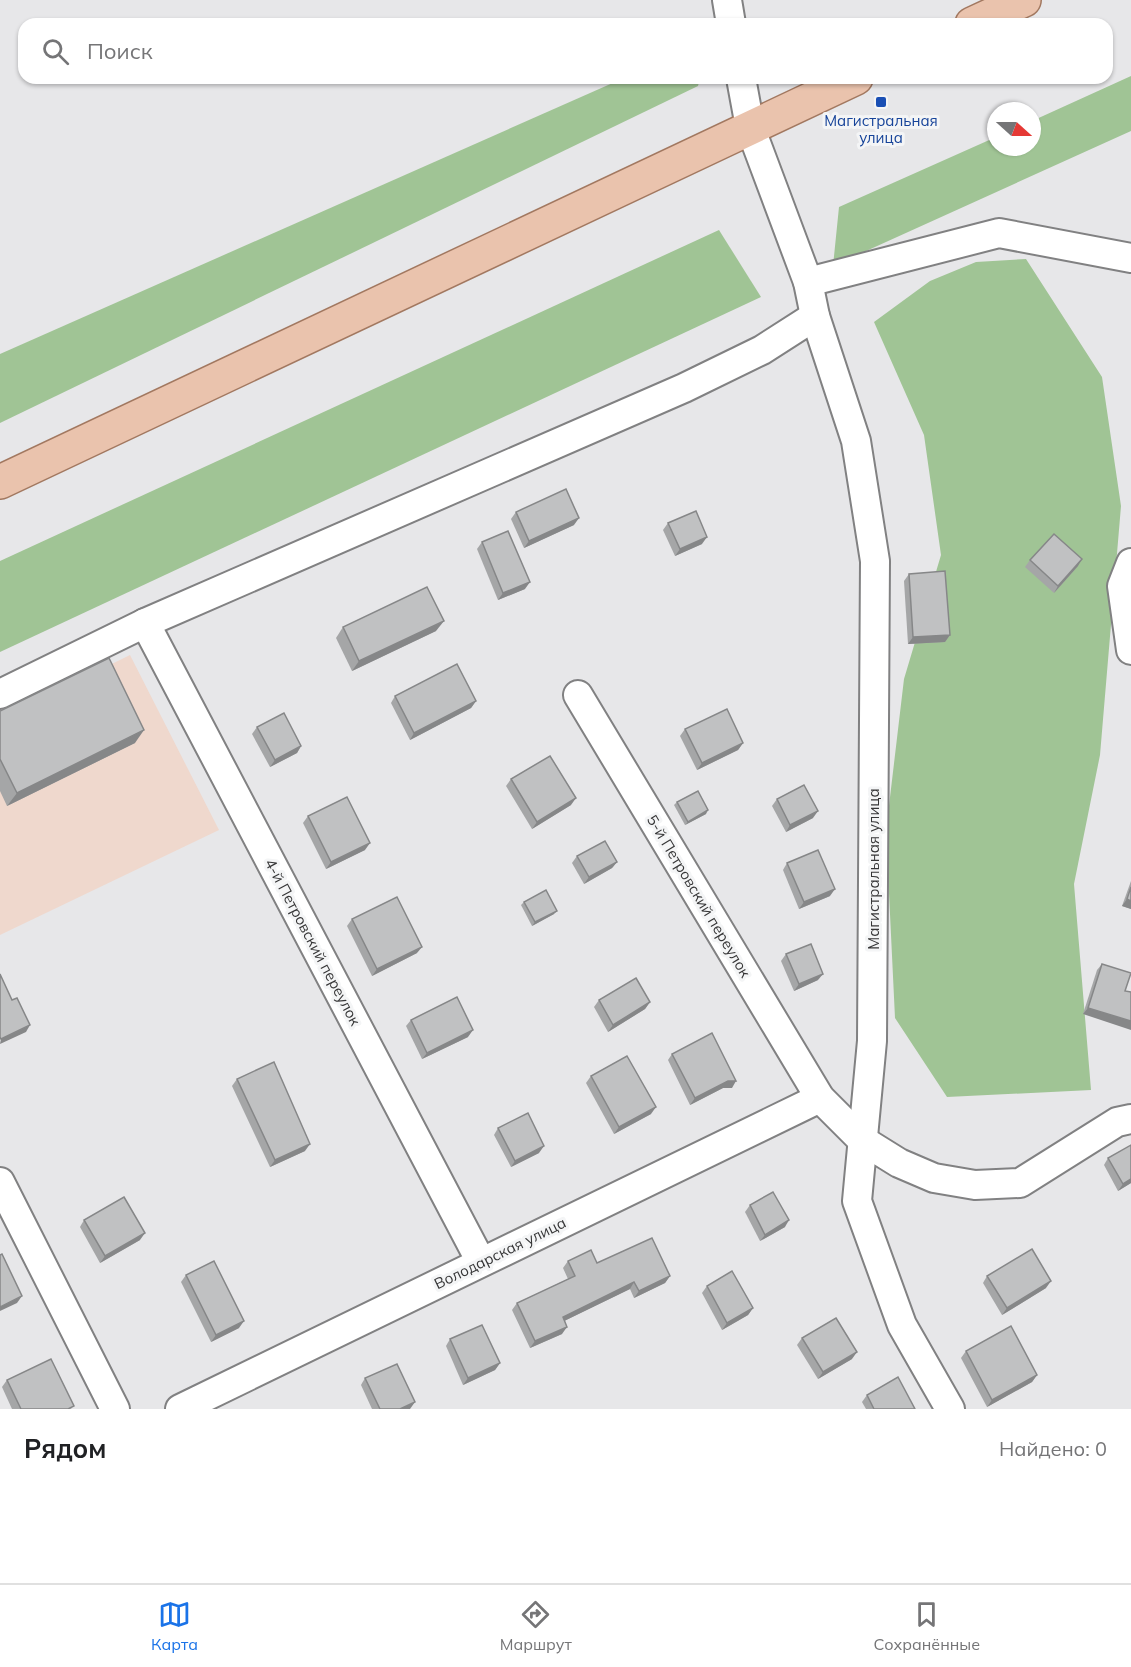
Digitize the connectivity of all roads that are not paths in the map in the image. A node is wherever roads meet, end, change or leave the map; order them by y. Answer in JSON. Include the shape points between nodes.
{"nodes":[{"id":1,"x":727,"y":0,"type":"edge"},
{"id":2,"x":1024,"y":0,"type":"edge"},
{"id":3,"x":730,"y":18,"type":"edge"},
{"id":4,"x":985,"y":18,"type":"edge"},
{"id":5,"x":742,"y":84,"type":"edge"},
{"id":6,"x":843,"y":84,"type":"edge"},
{"id":7,"x":750,"y":127,"type":"junction"},
{"id":8,"x":1131,"y":258,"type":"edge"},
{"id":9,"x":808,"y":282,"type":"junction"},
{"id":10,"x":815,"y":316,"type":"junction"},
{"id":11,"x":0,"y":482,"type":"edge"},
{"id":12,"x":1131,"y":563,"type":"edge"},
{"id":13,"x":145,"y":623,"type":"junction"},
{"id":14,"x":1131,"y":650,"type":"edge"},
{"id":15,"x":0,"y":694,"type":"edge"},
{"id":16,"x":578,"y":694,"type":"dead end"},
{"id":17,"x":820,"y":1098,"type":"junction"},
{"id":18,"x":1131,"y":1119,"type":"edge"},
{"id":19,"x":862,"y":1140,"type":"junction"},
{"id":20,"x":0,"y":1182,"type":"edge"},
{"id":21,"x":481,"y":1262,"type":"junction"},
{"id":22,"x":115,"y":1409,"type":"edge"},
{"id":23,"x":180,"y":1409,"type":"edge"},
{"id":24,"x":950,"y":1409,"type":"edge"}],
"edges":[{"from":1,"to":3,"type":"street"},
{"from":2,"to":4,"type":"main road"},
{"from":5,"to":7,"type":"street","name":"Магистральная улица"},
{"from":6,"to":7,"type":"main road"},
{"from":7,"to":9,"type":"street","name":"Магистральная улица"},
{"from":7,"to":11,"type":"main road"},
{"from":8,"to":9,"type":"street","via":[[999,233]]},
{"from":9,"to":10,"type":"street","name":"Магистральная улица"},
{"from":10,"to":13,"type":"street","via":[[762,350],[684,388]]},
{"from":10,"to":19,"type":"street","name":"Магистральная улица","via":[[856,441],[874,561],[872,1041]]},
{"from":12,"to":14,"type":"street","via":[[1122,586]]},
{"from":13,"to":15,"type":"street"},
{"from":13,"to":21,"type":"street","name":"4-й Петровский переулок"},
{"from":16,"to":17,"type":"street","name":"5-й Петровский переулок"},
{"from":17,"to":19,"type":"street","name":"5-й Петровский переулок"},
{"from":17,"to":21,"type":"street","name":"Володарская улица"},
{"from":18,"to":19,"type":"street","name":"5-й Петровский переулок","via":[[1117,1122],[1020,1183],[975,1185],[934,1178],[899,1163]]},
{"from":19,"to":24,"type":"street","name":"Магистральная улица","via":[[857,1201],[902,1325]]},
{"from":20,"to":22,"type":"street"},
{"from":21,"to":23,"type":"street","name":"Володарская улица"}]}
